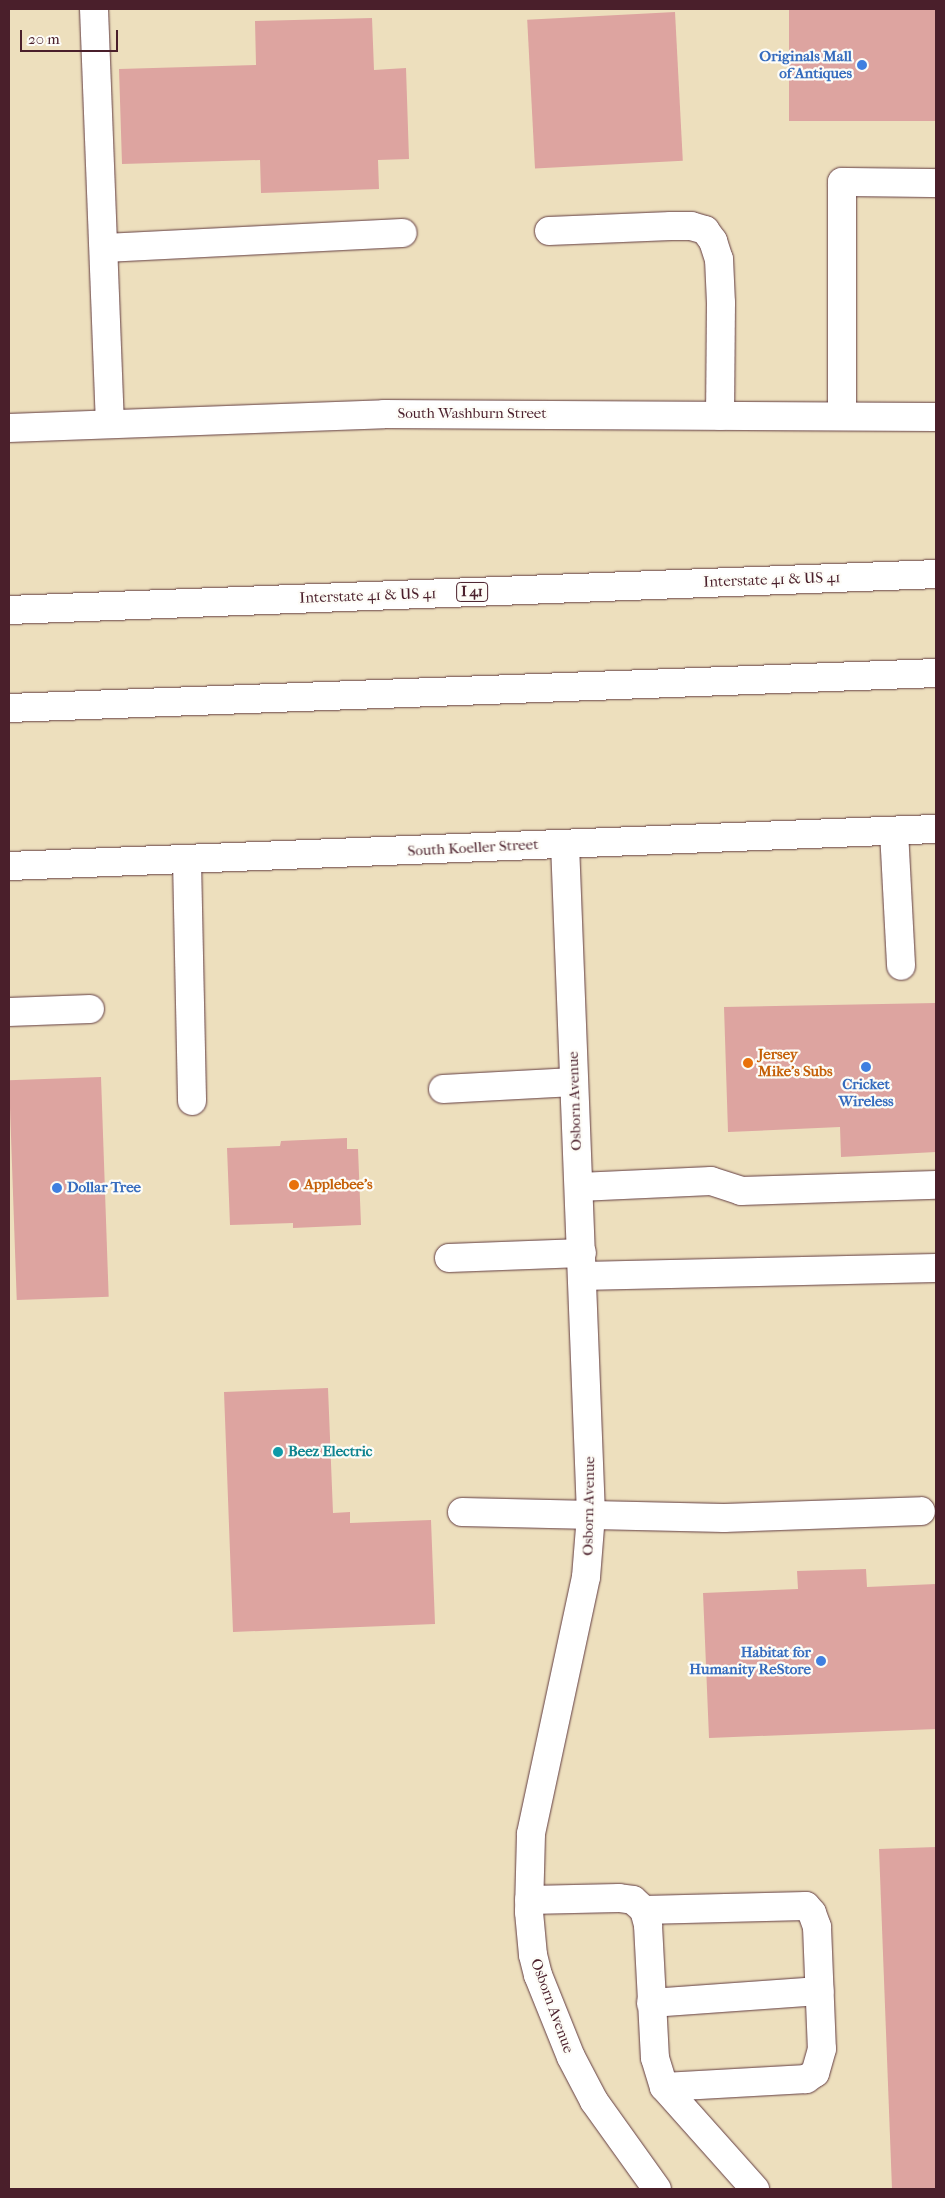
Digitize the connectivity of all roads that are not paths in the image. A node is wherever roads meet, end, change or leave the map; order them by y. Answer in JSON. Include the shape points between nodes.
{"nodes":[{"id":1,"x":94,"y":9,"type":"edge"},
{"id":2,"x":936,"y":183,"type":"edge"},
{"id":3,"x":549,"y":231,"type":"dead end"},
{"id":4,"x":403,"y":232,"type":"dead end"},
{"id":5,"x":104,"y":248,"type":"junction"},
{"id":6,"x":720,"y":416,"type":"junction"},
{"id":7,"x":842,"y":416,"type":"junction"},
{"id":8,"x":936,"y":417,"type":"edge"},
{"id":9,"x":110,"y":424,"type":"junction"},
{"id":10,"x":9,"y":428,"type":"edge"},
{"id":11,"x":936,"y":574,"type":"edge"},
{"id":12,"x":9,"y":610,"type":"edge"},
{"id":13,"x":936,"y":673,"type":"edge"},
{"id":14,"x":9,"y":708,"type":"edge"},
{"id":15,"x":936,"y":829,"type":"edge"},
{"id":16,"x":894,"y":831,"type":"junction"},
{"id":17,"x":565,"y":844,"type":"junction"},
{"id":18,"x":187,"y":860,"type":"junction"},
{"id":19,"x":9,"y":866,"type":"edge"},
{"id":20,"x":901,"y":966,"type":"dead end"},
{"id":21,"x":90,"y":1009,"type":"dead end"},
{"id":22,"x":9,"y":1012,"type":"edge"},
{"id":23,"x":574,"y":1082,"type":"junction"},
{"id":24,"x":443,"y":1089,"type":"dead end"},
{"id":25,"x":192,"y":1101,"type":"dead end"},
{"id":26,"x":936,"y":1185,"type":"edge"},
{"id":27,"x":579,"y":1187,"type":"junction"},
{"id":28,"x":449,"y":1258,"type":"dead end"},
{"id":29,"x":582,"y":1265,"type":"junction"},
{"id":30,"x":936,"y":1268,"type":"edge"},
{"id":31,"x":921,"y":1511,"type":"dead end"},
{"id":32,"x":462,"y":1512,"type":"dead end"},
{"id":33,"x":592,"y":1515,"type":"junction"},
{"id":34,"x":528,"y":1900,"type":"junction"},
{"id":35,"x":644,"y":1910,"type":"junction"},
{"id":36,"x":820,"y":1992,"type":"junction"},
{"id":37,"x":651,"y":2003,"type":"junction"},
{"id":38,"x":664,"y":2087,"type":"junction"},
{"id":39,"x":657,"y":2189,"type":"edge"},
{"id":40,"x":755,"y":2189,"type":"edge"}],
"edges":[{"from":1,"to":5,"type":"main road"},
{"from":2,"to":7,"type":"main road","via":[[842,182]]},
{"from":3,"to":6,"type":"main road","via":[[671,226],[704,230],[713,241],[718,259]]},
{"from":4,"to":5,"type":"main road"},
{"from":5,"to":9,"type":"main road"},
{"from":6,"to":7,"type":"main road","name":"South Washburn Street"},
{"from":6,"to":9,"type":"main road","name":"South Washburn Street","via":[[384,414]]},
{"from":7,"to":8,"type":"main road","name":"South Washburn Street"},
{"from":9,"to":10,"type":"main road","name":"South Washburn Street"},
{"from":11,"to":12,"type":"main road","name":"Interstate 41 & US 41","number":"I 41"},
{"from":13,"to":14,"type":"main road"},
{"from":15,"to":16,"type":"main road","name":"South Koeller Street"},
{"from":16,"to":17,"type":"main road","name":"South Koeller Street"},
{"from":16,"to":20,"type":"main road"},
{"from":17,"to":18,"type":"main road","name":"South Koeller Street"},
{"from":17,"to":23,"type":"main road","name":"Osborn Avenue"},
{"from":18,"to":19,"type":"main road","name":"South Koeller Street"},
{"from":18,"to":25,"type":"main road"},
{"from":21,"to":22,"type":"main road"},
{"from":23,"to":24,"type":"main road"},
{"from":23,"to":27,"type":"main road","name":"Osborn Avenue"},
{"from":26,"to":27,"type":"main road","via":[[741,1191],[711,1181]]},
{"from":27,"to":29,"type":"main road","name":"Osborn Avenue"},
{"from":28,"to":29,"type":"main road"},
{"from":29,"to":30,"type":"main road"},
{"from":29,"to":33,"type":"main road","name":"Osborn Avenue"},
{"from":31,"to":33,"type":"main road","via":[[741,1518]]},
{"from":32,"to":33,"type":"main road"},
{"from":33,"to":34,"type":"main road","name":"Osborn Avenue","via":[[586,1577],[530,1834]]},
{"from":34,"to":35,"type":"main road","via":[[619,1898],[633,1900]]},
{"from":34,"to":39,"type":"main road","name":"Osborn Avenue","via":[[534,1962],[571,2057],[594,2100]]},
{"from":35,"to":36,"type":"main road","via":[[806,1906],[817,1927]]},
{"from":35,"to":37,"type":"main road","via":[[648,1925]]},
{"from":36,"to":37,"type":"main road"},
{"from":36,"to":38,"type":"main road","via":[[822,2049],[815,2073],[806,2079]]},
{"from":37,"to":38,"type":"main road","via":[[655,2058]]},
{"from":38,"to":40,"type":"main road"}]}
